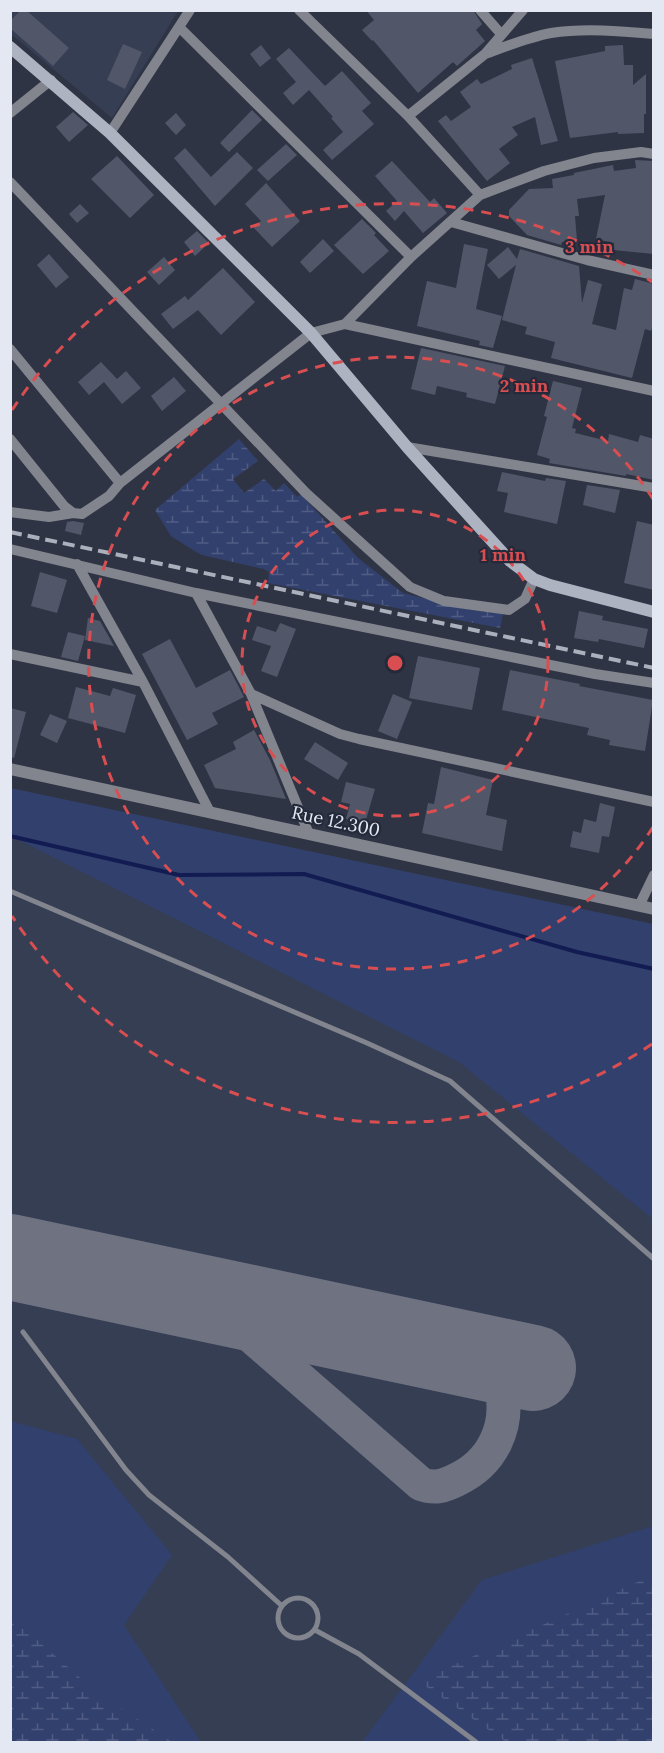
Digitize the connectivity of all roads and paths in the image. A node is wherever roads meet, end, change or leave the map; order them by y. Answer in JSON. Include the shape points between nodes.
{"nodes":[{"id":1,"x":190,"y":10,"type":"edge"},
{"id":2,"x":299,"y":10,"type":"edge"},
{"id":3,"x":480,"y":10,"type":"edge"},
{"id":4,"x":523,"y":10,"type":"edge"},
{"id":5,"x":179,"y":27,"type":"junction"},
{"id":6,"x":654,"y":33,"type":"edge"},
{"id":7,"x":501,"y":34,"type":"junction"},
{"id":8,"x":10,"y":47,"type":"edge"},
{"id":9,"x":485,"y":54,"type":"junction"},
{"id":10,"x":51,"y":80,"type":"junction"},
{"id":11,"x":10,"y":113,"type":"edge"},
{"id":12,"x":408,"y":116,"type":"junction"},
{"id":13,"x":110,"y":133,"type":"junction"},
{"id":14,"x":654,"y":154,"type":"edge"},
{"id":15,"x":10,"y":182,"type":"edge"},
{"id":16,"x":480,"y":195,"type":"junction"},
{"id":17,"x":452,"y":222,"type":"junction"},
{"id":18,"x":411,"y":257,"type":"junction"},
{"id":19,"x":654,"y":275,"type":"edge"},
{"id":20,"x":345,"y":324,"type":"junction"},
{"id":21,"x":311,"y":333,"type":"junction"},
{"id":22,"x":10,"y":349,"type":"edge"},
{"id":23,"x":654,"y":390,"type":"edge"},
{"id":24,"x":221,"y":405,"type":"junction"},
{"id":25,"x":10,"y":439,"type":"edge"},
{"id":26,"x":407,"y":447,"type":"junction"},
{"id":27,"x":120,"y":483,"type":"junction"},
{"id":28,"x":654,"y":488,"type":"edge"},
{"id":29,"x":10,"y":512,"type":"edge"},
{"id":30,"x":73,"y":513,"type":"junction"},
{"id":31,"x":10,"y":549,"type":"edge"},
{"id":32,"x":77,"y":564,"type":"junction"},
{"id":33,"x":534,"y":579,"type":"junction"},
{"id":34,"x":196,"y":593,"type":"junction"},
{"id":35,"x":654,"y":612,"type":"edge"},
{"id":36,"x":10,"y":654,"type":"edge"},
{"id":37,"x":143,"y":682,"type":"junction"},
{"id":38,"x":654,"y":683,"type":"edge"},
{"id":39,"x":251,"y":694,"type":"junction"},
{"id":40,"x":10,"y":769,"type":"edge"},
{"id":41,"x":654,"y":802,"type":"edge"},
{"id":42,"x":210,"y":812,"type":"junction"},
{"id":43,"x":309,"y":834,"type":"junction"},
{"id":44,"x":654,"y":874,"type":"edge"},
{"id":45,"x":10,"y":891,"type":"edge"},
{"id":46,"x":639,"y":906,"type":"junction"},
{"id":47,"x":654,"y":909,"type":"edge"},
{"id":48,"x":654,"y":1259,"type":"edge"},
{"id":49,"x":23,"y":1332,"type":"dead end"},
{"id":50,"x":281,"y":1605,"type":"junction"},
{"id":51,"x":315,"y":1630,"type":"junction"},
{"id":52,"x":476,"y":1743,"type":"edge"}],
"edges":[{"from":1,"to":5,"type":"street"},
{"from":2,"to":12,"type":"street"},
{"from":3,"to":7,"type":"street"},
{"from":4,"to":7,"type":"street"},
{"from":5,"to":13,"type":"street"},
{"from":5,"to":18,"type":"street"},
{"from":6,"to":9,"type":"street","via":[[552,33]]},
{"from":7,"to":9,"type":"street"},
{"from":8,"to":10,"type":"main road"},
{"from":9,"to":12,"type":"street"},
{"from":10,"to":11,"type":"street"},
{"from":10,"to":13,"type":"main road"},
{"from":12,"to":16,"type":"street"},
{"from":13,"to":21,"type":"main road"},
{"from":14,"to":16,"type":"street","via":[[594,158],[544,171]]},
{"from":15,"to":24,"type":"street"},
{"from":16,"to":17,"type":"street"},
{"from":17,"to":18,"type":"street"},
{"from":17,"to":19,"type":"street"},
{"from":18,"to":20,"type":"street"},
{"from":20,"to":21,"type":"street"},
{"from":20,"to":23,"type":"street"},
{"from":21,"to":24,"type":"street"},
{"from":21,"to":26,"type":"main road"},
{"from":22,"to":27,"type":"street"},
{"from":24,"to":27,"type":"street"},
{"from":24,"to":33,"type":"street","via":[[306,493],[410,587],[444,601],[509,610],[525,599]]},
{"from":25,"to":30,"type":"street"},
{"from":26,"to":28,"type":"street"},
{"from":26,"to":33,"type":"main road","via":[[510,561]]},
{"from":27,"to":30,"type":"street","via":[[109,496],[82,514]]},
{"from":29,"to":30,"type":"street","via":[[49,517]]},
{"from":31,"to":32,"type":"street"},
{"from":32,"to":34,"type":"street"},
{"from":32,"to":37,"type":"street"},
{"from":33,"to":35,"type":"main road"},
{"from":34,"to":38,"type":"street"},
{"from":34,"to":39,"type":"street"},
{"from":36,"to":37,"type":"street"},
{"from":37,"to":42,"type":"street"},
{"from":39,"to":41,"type":"street","via":[[340,734]]},
{"from":39,"to":43,"type":"street"},
{"from":40,"to":42,"type":"street","name":"Rue 12.300"},
{"from":42,"to":43,"type":"street","name":"Rue 12.300"},
{"from":43,"to":46,"type":"street","name":"Rue 12.300"},
{"from":44,"to":46,"type":"street"},
{"from":45,"to":48,"type":"lane","via":[[450,1081]]},
{"from":46,"to":47,"type":"street","name":"Rue 12.300"},
{"from":49,"to":50,"type":"lane","via":[[149,1495]]},
{"from":50,"to":51,"type":"lane","via":[[294,1597],[310,1601],[318,1614]]},
{"from":50,"to":51,"type":"lane","via":[[277,1616],[286,1635],[306,1637]]},
{"from":51,"to":52,"type":"lane","via":[[359,1654]]}]}
